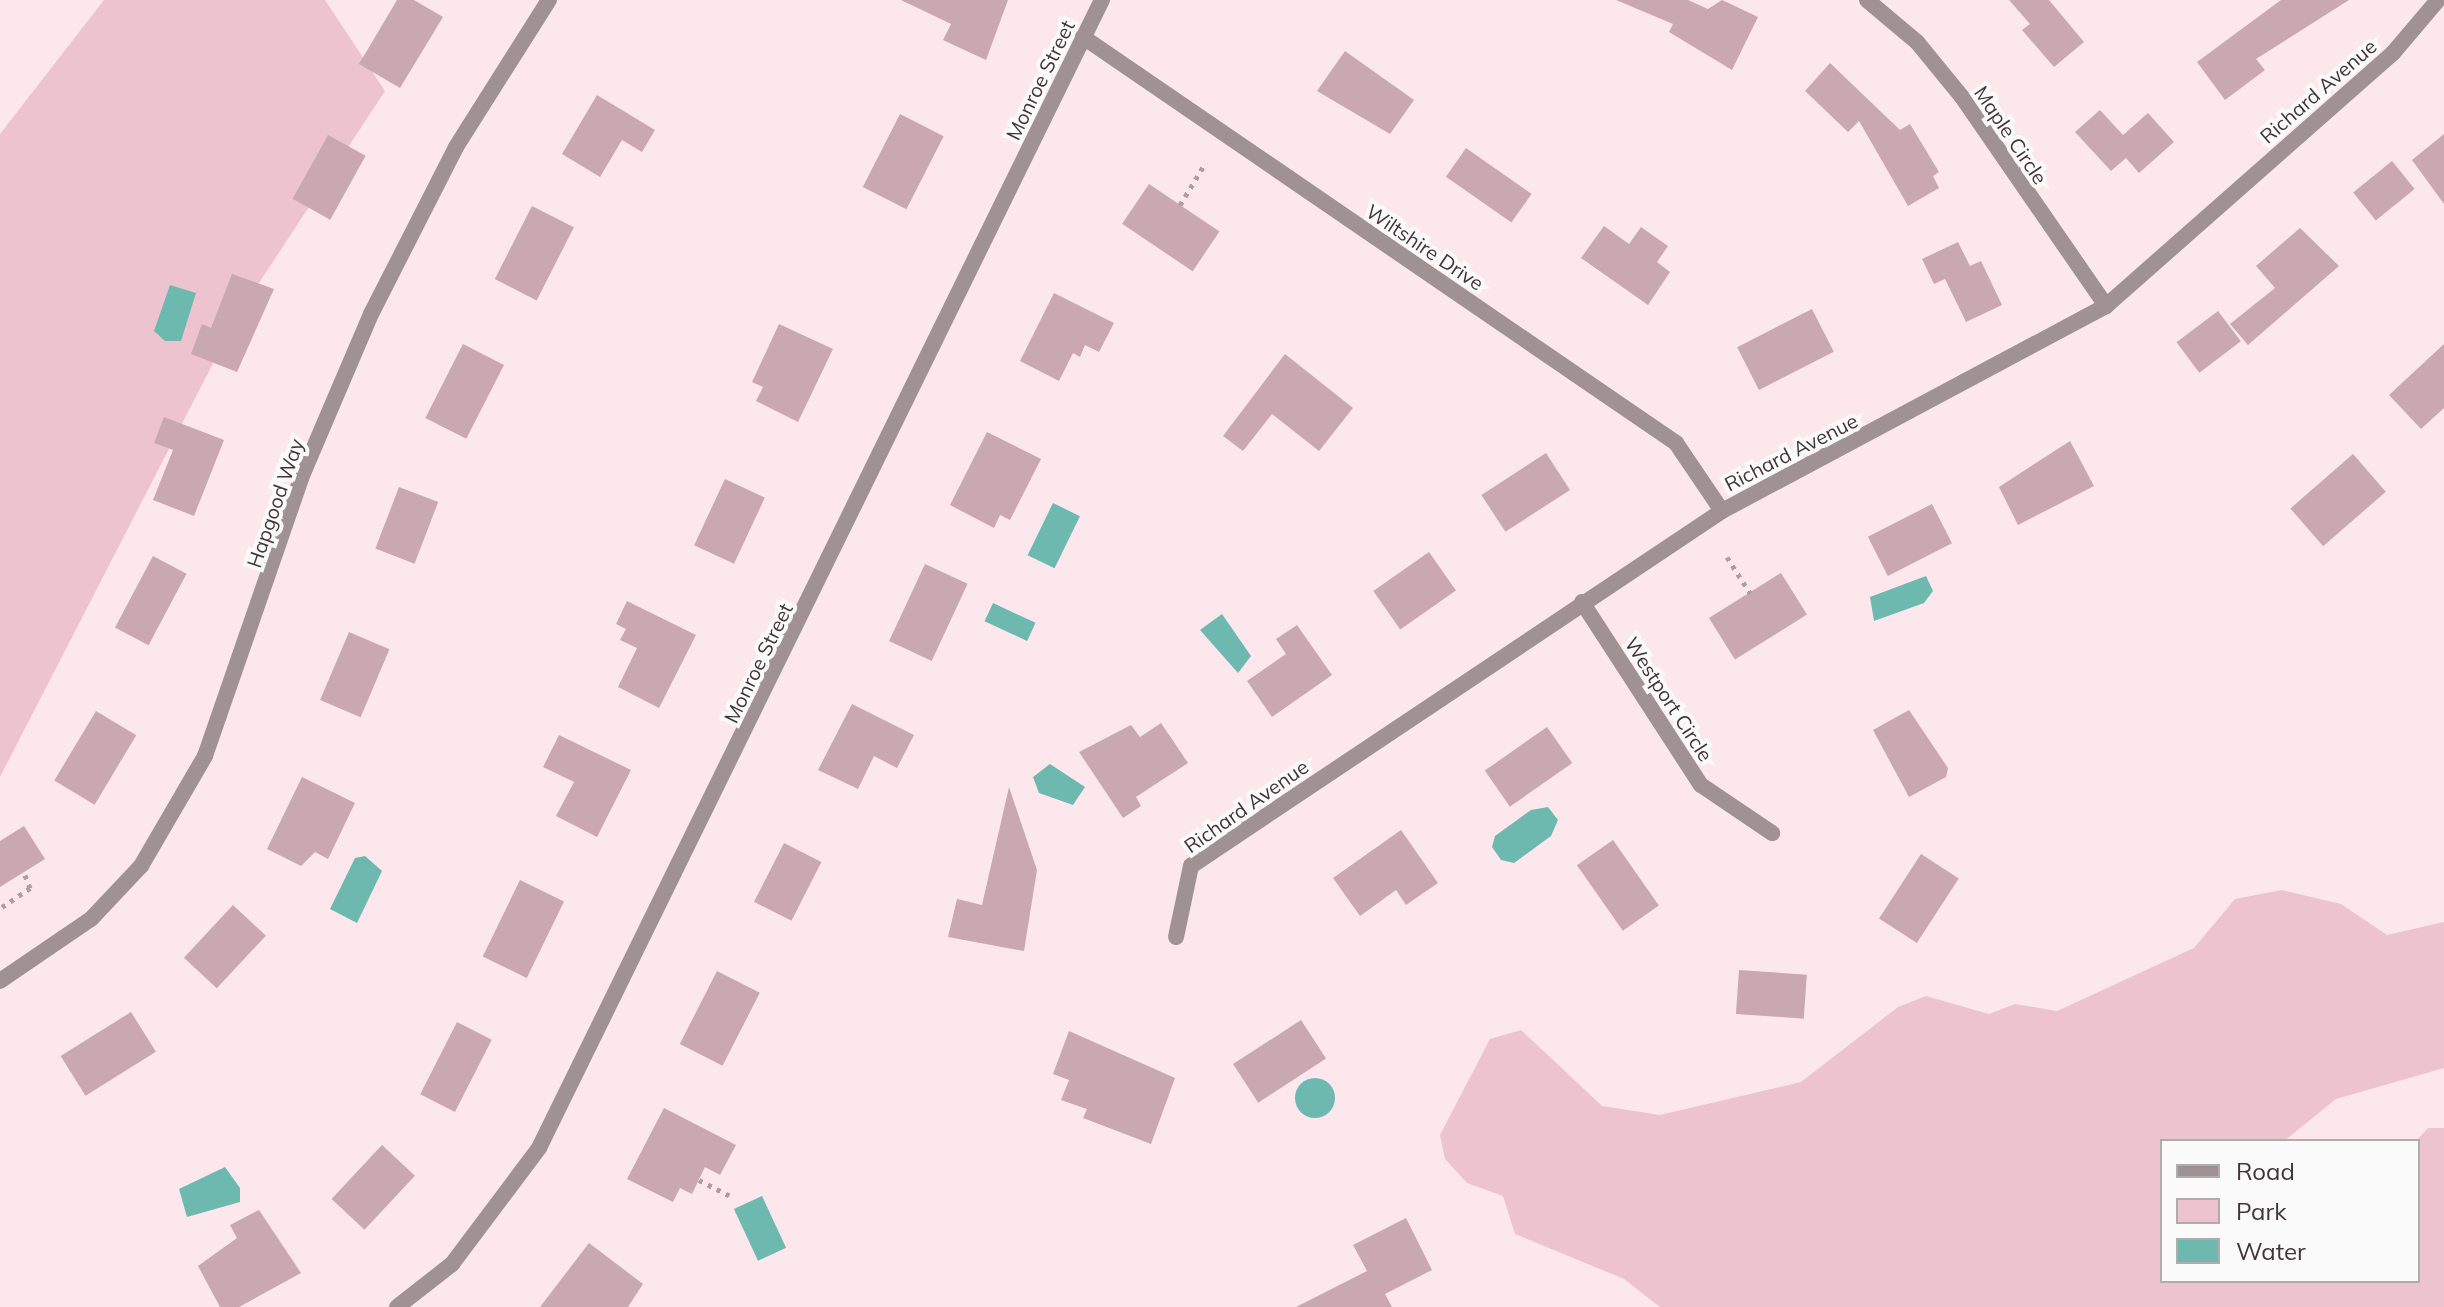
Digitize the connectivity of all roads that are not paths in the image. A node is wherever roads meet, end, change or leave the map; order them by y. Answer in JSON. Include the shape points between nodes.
{"nodes":[{"id":1,"x":549,"y":0,"type":"edge"},
{"id":2,"x":1102,"y":0,"type":"edge"},
{"id":3,"x":1867,"y":0,"type":"edge"},
{"id":4,"x":2438,"y":0,"type":"edge"},
{"id":5,"x":1083,"y":37,"type":"junction"},
{"id":6,"x":2106,"y":306,"type":"junction"},
{"id":7,"x":1722,"y":511,"type":"junction"},
{"id":8,"x":1582,"y":602,"type":"junction"},
{"id":9,"x":1772,"y":833,"type":"dead end"},
{"id":10,"x":1176,"y":937,"type":"dead end"},
{"id":11,"x":0,"y":981,"type":"edge"},
{"id":12,"x":397,"y":1307,"type":"edge"}],
"edges":[{"from":1,"to":11,"type":"street","name":"Hapgood Way","via":[[456,147],[371,314],[301,478],[205,756],[141,866],[91,919]]},
{"from":2,"to":5,"type":"street","name":"Monroe Street"},
{"from":3,"to":6,"type":"street","name":"Maple Circle","via":[[1917,42],[1962,97]]},
{"from":4,"to":6,"type":"street","name":"Richard Avenue","via":[[2393,53]]},
{"from":5,"to":7,"type":"street","name":"Wiltshire Drive","via":[[1676,443]]},
{"from":5,"to":12,"type":"street","name":"Monroe Street","via":[[539,1148],[452,1264]]},
{"from":6,"to":7,"type":"street","name":"Richard Avenue"},
{"from":7,"to":8,"type":"street","name":"Richard Avenue"},
{"from":8,"to":9,"type":"street","name":"Westport Circle","via":[[1701,785]]},
{"from":8,"to":10,"type":"street","name":"Richard Avenue","via":[[1191,866]]}]}
